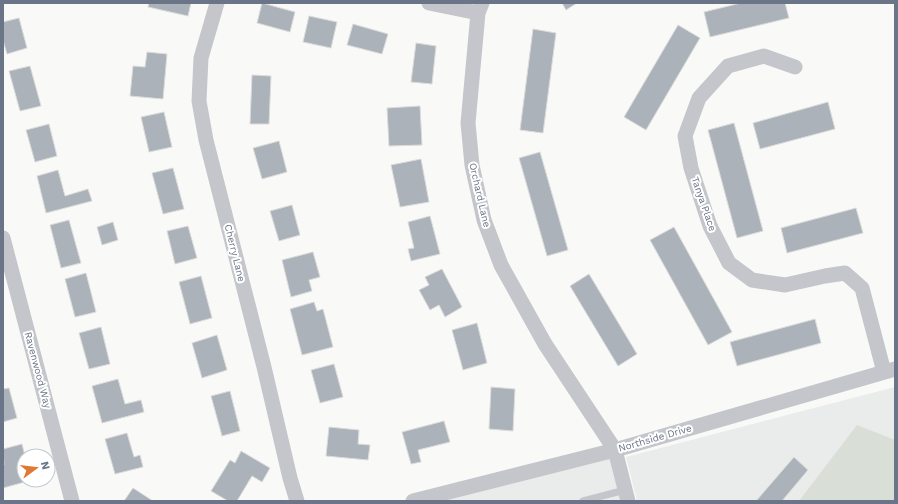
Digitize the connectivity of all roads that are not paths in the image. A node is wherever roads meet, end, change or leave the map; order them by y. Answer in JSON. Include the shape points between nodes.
{"nodes":[{"id":1,"x":217,"y":3,"type":"edge"},
{"id":2,"x":429,"y":3,"type":"edge"},
{"id":3,"x":480,"y":8,"type":"edge"},
{"id":4,"x":795,"y":67,"type":"dead end"},
{"id":5,"x":3,"y":238,"type":"edge"},
{"id":6,"x":890,"y":370,"type":"edge"},
{"id":7,"x":615,"y":450,"type":"junction"},
{"id":8,"x":627,"y":496,"type":"edge"},
{"id":9,"x":72,"y":501,"type":"edge"},
{"id":10,"x":297,"y":501,"type":"edge"},
{"id":11,"x":413,"y":501,"type":"edge"},
{"id":12,"x":583,"y":501,"type":"edge"}],
"edges":[{"from":1,"to":10,"type":"street","name":"Cherry Lane","via":[[201,58],[199,101],[206,140]]},
{"from":2,"to":3,"type":"street"},
{"from":3,"to":7,"type":"street","name":"Orchard Lane","via":[[468,123],[472,165],[484,220],[501,265],[538,331]]},
{"from":4,"to":6,"type":"street","name":"Tanya Place","via":[[764,56],[728,66],[699,98],[685,136],[691,168],[710,226],[729,263],[752,280],[785,285],[845,273],[862,288]]},
{"from":5,"to":9,"type":"street","name":"Ravenwood Way"},
{"from":6,"to":7,"type":"street","name":"Northside Drive"},
{"from":7,"to":8,"type":"street","name":"Orchard Lane"},
{"from":7,"to":11,"type":"street","name":"Northside Drive"},
{"from":8,"to":12,"type":"lane"}]}
